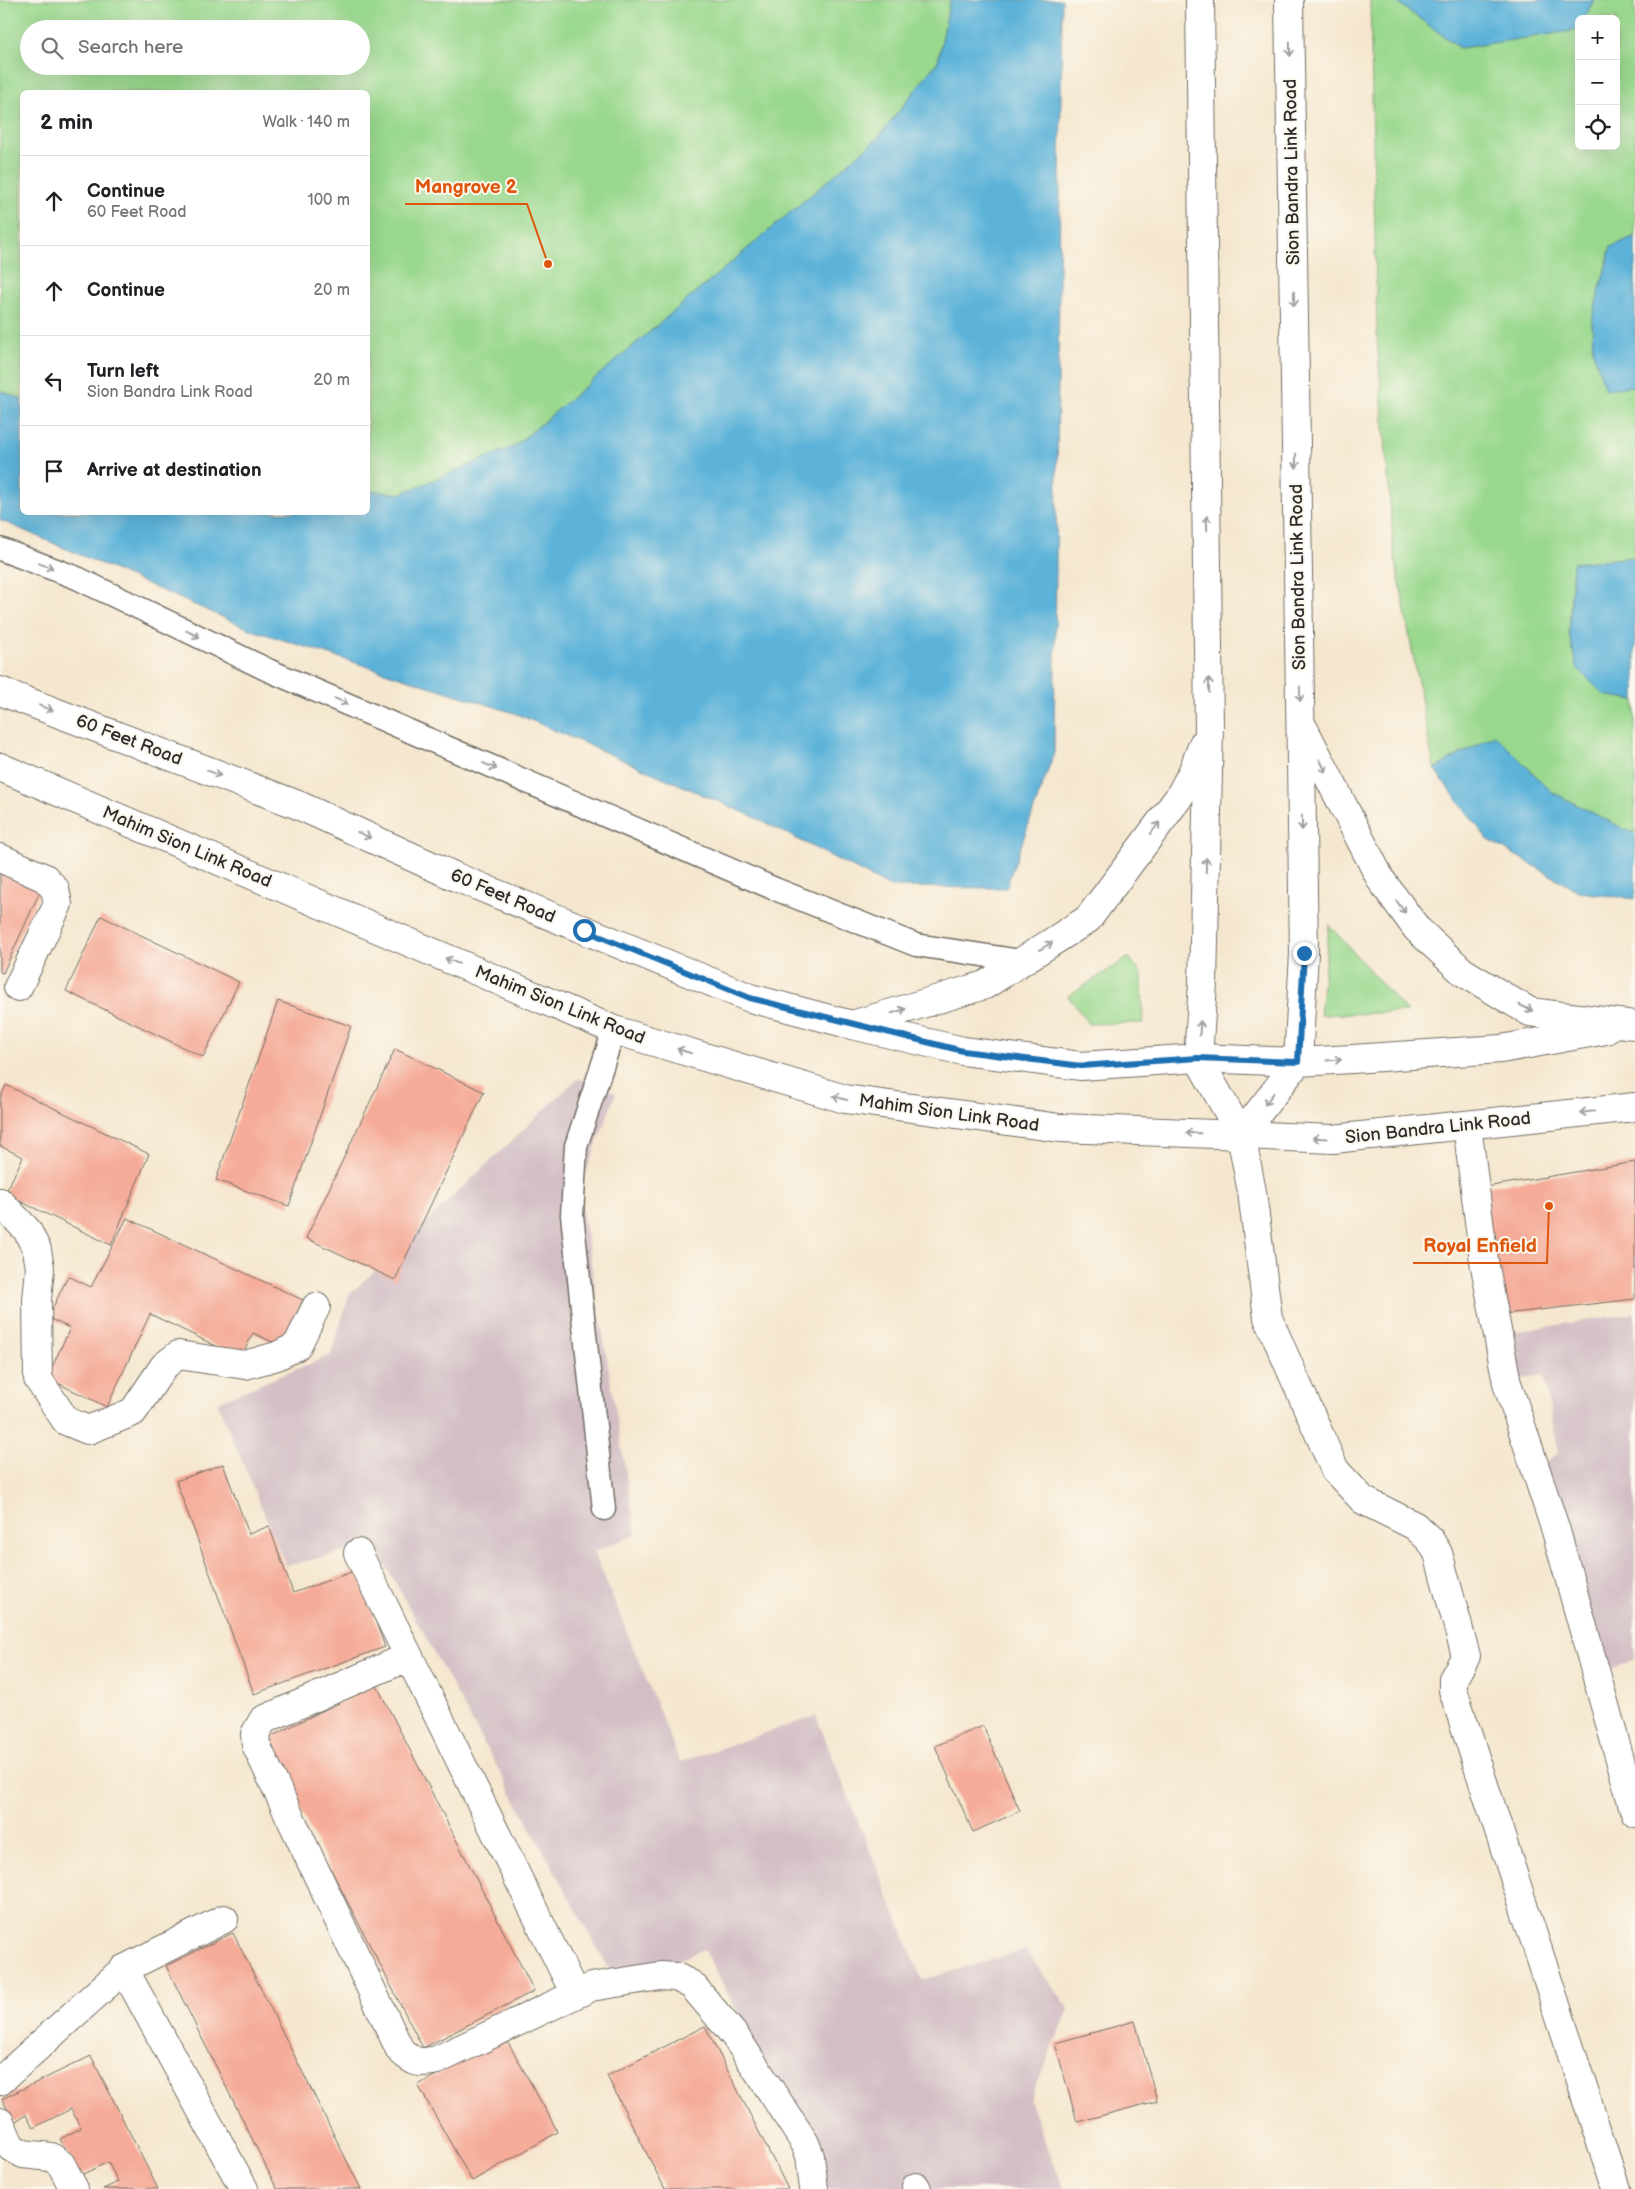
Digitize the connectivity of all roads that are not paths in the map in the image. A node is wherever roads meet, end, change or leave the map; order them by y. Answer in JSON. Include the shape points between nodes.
{"nodes":[{"id":1,"x":1200,"y":0,"type":"edge"},
{"id":2,"x":1289,"y":0,"type":"edge"},
{"id":3,"x":0,"y":549,"type":"edge"},
{"id":4,"x":0,"y":691,"type":"edge"},
{"id":5,"x":1300,"y":722,"type":"junction"},
{"id":6,"x":1209,"y":728,"type":"junction"},
{"id":7,"x":0,"y":767,"type":"edge"},
{"id":8,"x":0,"y":858,"type":"edge"},
{"id":9,"x":1021,"y":962,"type":"junction"},
{"id":10,"x":18,"y":987,"type":"dead end"},
{"id":11,"x":852,"y":1025,"type":"junction"},
{"id":12,"x":1634,"y":1025,"type":"edge"},
{"id":13,"x":614,"y":1030,"type":"junction"},
{"id":14,"x":1198,"y":1058,"type":"junction"},
{"id":15,"x":1298,"y":1062,"type":"junction"},
{"id":16,"x":1635,"y":1107,"type":"edge"},
{"id":17,"x":1467,"y":1125,"type":"junction"},
{"id":18,"x":1242,"y":1135,"type":"junction"},
{"id":19,"x":0,"y":1202,"type":"edge"},
{"id":20,"x":316,"y":1307,"type":"dead end"},
{"id":21,"x":604,"y":1509,"type":"dead end"},
{"id":22,"x":358,"y":1553,"type":"dead end"},
{"id":23,"x":408,"y":1657,"type":"junction"},
{"id":24,"x":1635,"y":1813,"type":"edge"},
{"id":25,"x":224,"y":1919,"type":"dead end"},
{"id":26,"x":124,"y":1969,"type":"junction"},
{"id":27,"x":575,"y":1994,"type":"junction"},
{"id":28,"x":0,"y":2081,"type":"edge"},
{"id":29,"x":0,"y":2122,"type":"edge"},
{"id":30,"x":74,"y":2189,"type":"edge"},
{"id":31,"x":244,"y":2189,"type":"edge"},
{"id":32,"x":814,"y":2189,"type":"edge"},
{"id":33,"x":1616,"y":2189,"type":"edge"}],
"edges":[{"from":6,"to":1,"type":"main road","one_way":true},
{"from":2,"to":5,"type":"main road","name":"Sion Bandra Link Road","one_way":true},
{"from":3,"to":9,"type":"lane","one_way":true,"via":[[77,578],[268,670],[775,889],[916,945]]},
{"from":4,"to":11,"type":"main road","name":"60 Feet Road","one_way":true,"via":[[298,805],[456,877],[750,998]]},
{"from":5,"to":12,"type":"main road","one_way":true,"via":[[1381,880],[1417,929],[1463,972],[1530,1012]]},
{"from":5,"to":15,"type":"main road","name":"Sion Bandra Link Road","one_way":true,"via":[[1304,953]]},
{"from":9,"to":6,"type":"main road","one_way":true,"via":[[1088,919],[1179,797]]},
{"from":14,"to":6,"type":"main road","one_way":true,"via":[[1203,984]]},
{"from":13,"to":7,"type":"main road","name":"Mahim Sion Link Road","one_way":true},
{"from":8,"to":10,"type":"main road","via":[[45,878],[55,889],[58,904]]},
{"from":11,"to":9,"type":"main road","one_way":true,"via":[[985,984]]},
{"from":11,"to":14,"type":"main road","name":"60 Feet Road","via":[[963,1051],[1081,1066]]},
{"from":15,"to":12,"type":"main road","name":"60 Feet Road","one_way":true,"via":[[1501,1049]]},
{"from":18,"to":13,"type":"main road","name":"Mahim Sion Link Road","one_way":true,"via":[[1060,1128],[845,1099]]},
{"from":13,"to":21,"type":"lane","via":[[576,1146],[572,1215]]},
{"from":14,"to":15,"type":"main road","name":"60 Feet Road"},
{"from":14,"to":18,"type":"main road"},
{"from":15,"to":18,"type":"main road","one_way":true},
{"from":16,"to":17,"type":"main road","name":"Sion Bandra Link Road","one_way":true},
{"from":17,"to":18,"type":"main road","name":"Sion Bandra Link Road","one_way":true,"via":[[1333,1139]]},
{"from":17,"to":24,"type":"main road","via":[[1484,1261],[1507,1383],[1556,1531]]},
{"from":18,"to":33,"type":"main road","via":[[1268,1318],[1335,1470],[1363,1500],[1416,1526],[1438,1553],[1466,1656],[1453,1679],[1453,1690]]},
{"from":19,"to":20,"type":"main road","via":[[27,1230],[37,1250],[40,1268],[38,1379],[66,1421],[88,1430],[133,1412],[164,1366],[178,1354],[244,1365],[277,1356],[297,1346]]},
{"from":22,"to":23,"type":"main road"},
{"from":23,"to":27,"type":"main road"},
{"from":23,"to":27,"type":"main road","via":[[263,1720],[254,1734],[256,1746],[400,2050],[411,2060],[422,2063],[437,2060]]},
{"from":25,"to":26,"type":"main road"},
{"from":26,"to":28,"type":"main road"},
{"from":26,"to":31,"type":"main road"},
{"from":27,"to":32,"type":"main road","via":[[591,1987],[660,1976],[676,1977],[692,1985],[735,2036],[805,2143]]},
{"from":29,"to":30,"type":"main road","via":[[12,2147],[23,2154],[51,2157],[61,2164]]}]}
